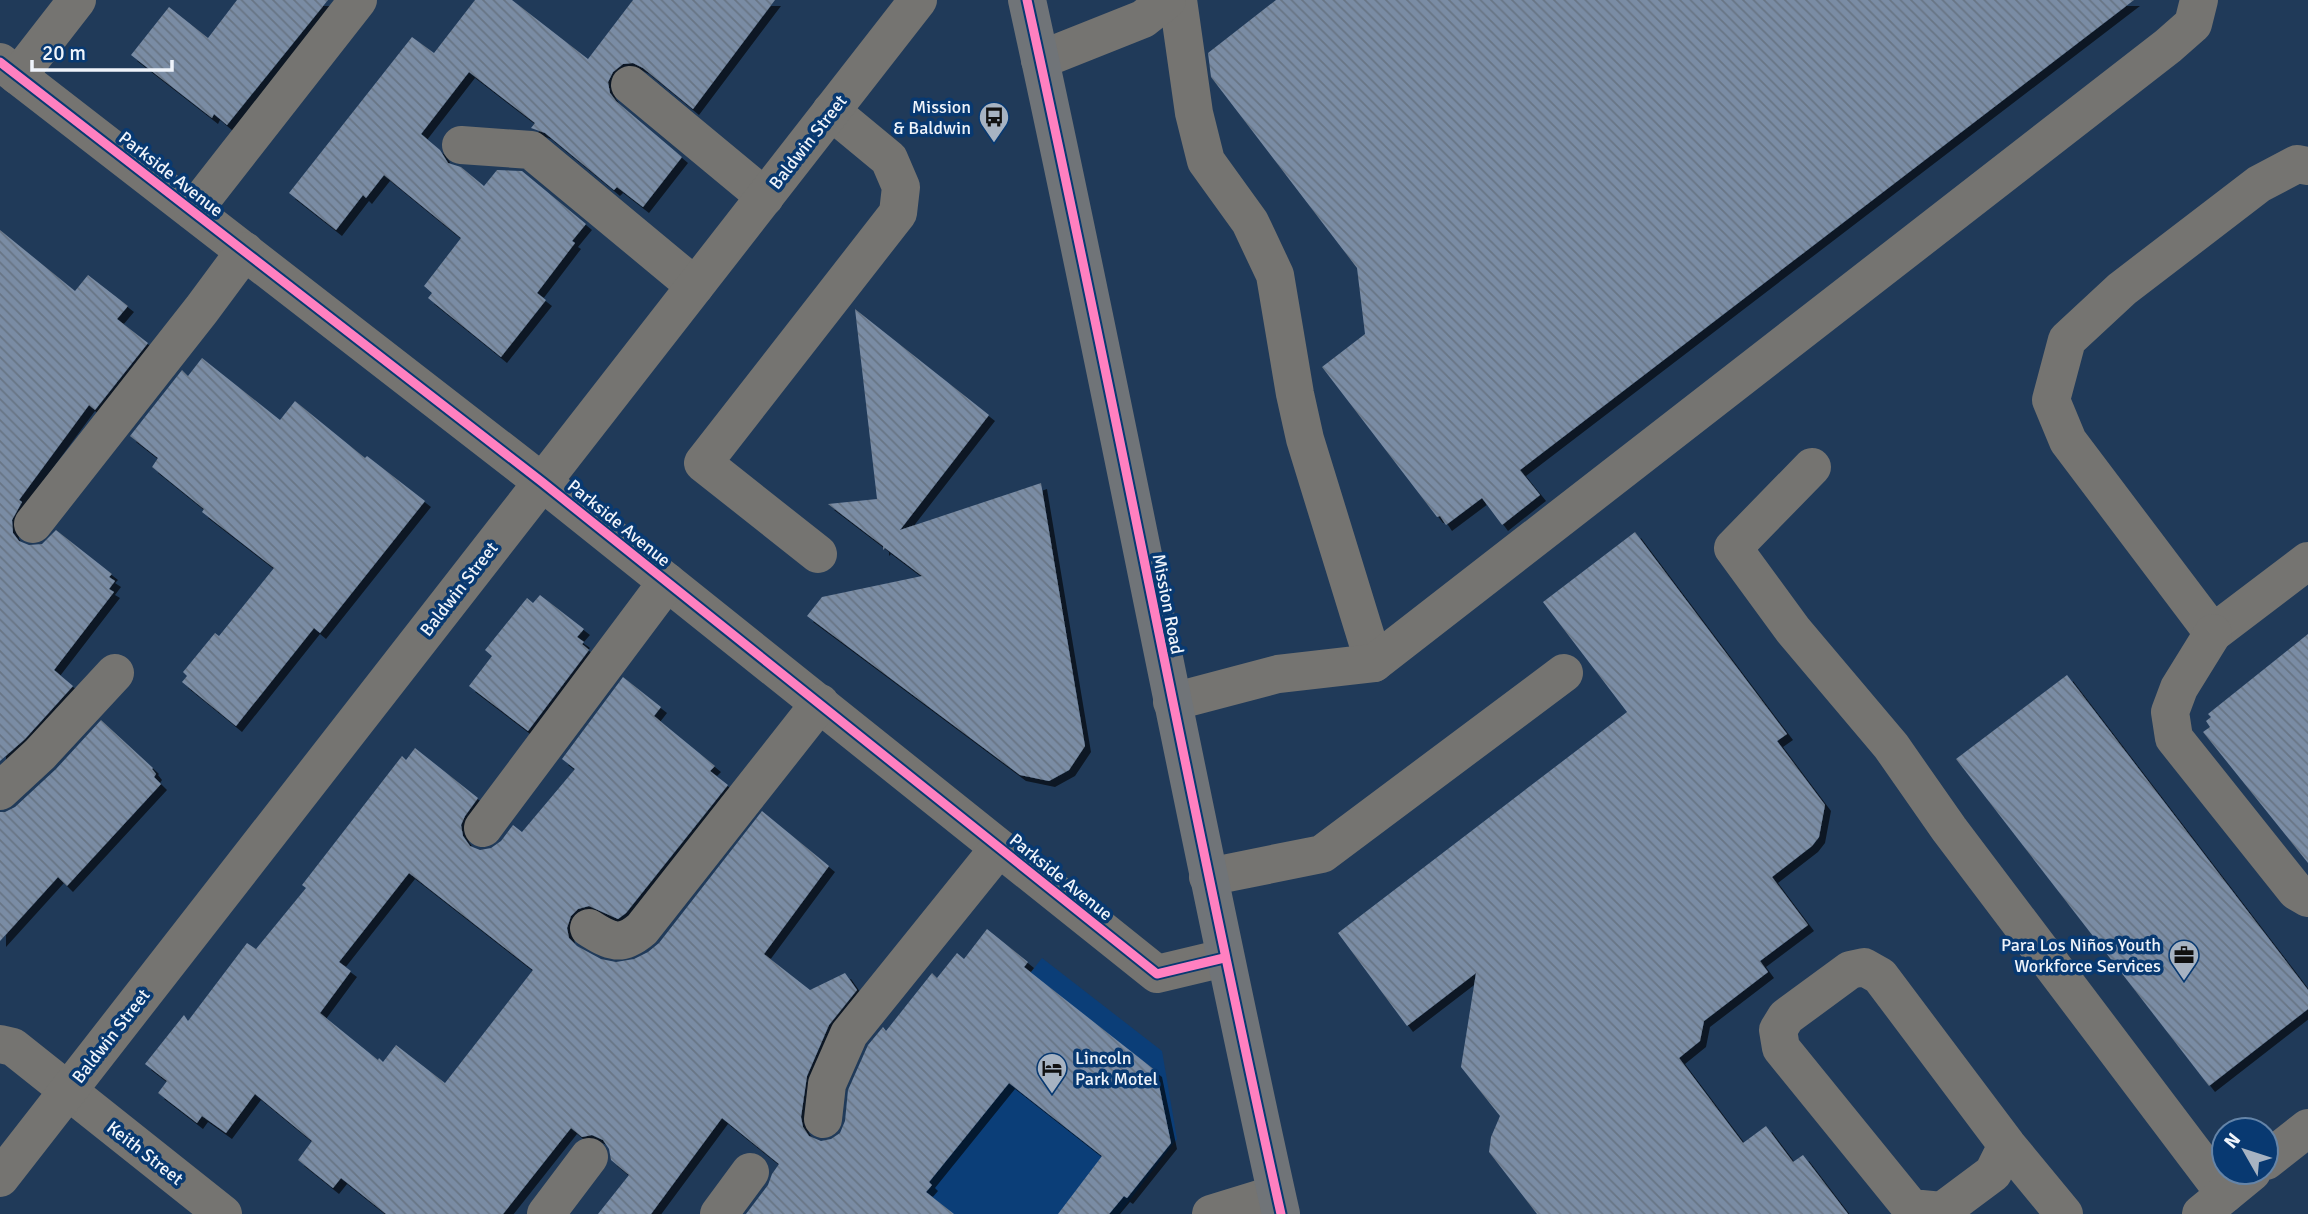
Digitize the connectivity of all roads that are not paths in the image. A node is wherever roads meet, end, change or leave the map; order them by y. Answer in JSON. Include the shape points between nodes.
{"nodes":[{"id":1,"x":77,"y":0,"type":"edge"},
{"id":2,"x":358,"y":0,"type":"edge"},
{"id":3,"x":918,"y":0,"type":"edge"},
{"id":4,"x":1027,"y":0,"type":"edge"},
{"id":5,"x":1167,"y":0,"type":"edge"},
{"id":6,"x":1178,"y":0,"type":"edge"},
{"id":7,"x":2199,"y":0,"type":"edge"},
{"id":8,"x":1040,"y":60,"type":"junction"},
{"id":9,"x":9,"y":69,"type":"edge"},
{"id":10,"x":630,"y":85,"type":"dead end"},
{"id":11,"x":831,"y":111,"type":"junction"},
{"id":12,"x":461,"y":145,"type":"dead end"},
{"id":13,"x":2308,"y":166,"type":"edge"},
{"id":14,"x":765,"y":197,"type":"junction"},
{"id":15,"x":193,"y":211,"type":"junction"},
{"id":16,"x":245,"y":251,"type":"junction"},
{"id":17,"x":695,"y":286,"type":"junction"},
{"id":18,"x":1812,"y":467,"type":"dead end"},
{"id":19,"x":542,"y":482,"type":"junction"},
{"id":20,"x":33,"y":524,"type":"dead end"},
{"id":21,"x":818,"y":554,"type":"dead end"},
{"id":22,"x":2308,"y":561,"type":"edge"},
{"id":23,"x":667,"y":582,"type":"junction"},
{"id":24,"x":2213,"y":633,"type":"junction"},
{"id":25,"x":1374,"y":663,"type":"junction"},
{"id":26,"x":115,"y":673,"type":"dead end"},
{"id":27,"x":1563,"y":673,"type":"dead end"},
{"id":28,"x":1172,"y":702,"type":"junction"},
{"id":29,"x":820,"y":703,"type":"junction"},
{"id":30,"x":0,"y":791,"type":"edge"},
{"id":31,"x":483,"y":828,"type":"dead end"},
{"id":32,"x":999,"y":848,"type":"junction"},
{"id":33,"x":1208,"y":877,"type":"junction"},
{"id":34,"x":2308,"y":898,"type":"edge"},
{"id":35,"x":589,"y":928,"type":"dead end"},
{"id":36,"x":1224,"y":958,"type":"junction"},
{"id":37,"x":0,"y":1044,"type":"edge"},
{"id":38,"x":68,"y":1092,"type":"junction"},
{"id":39,"x":823,"y":1119,"type":"dead end"},
{"id":40,"x":2308,"y":1128,"type":"edge"},
{"id":41,"x":2007,"y":1145,"type":"junction"},
{"id":42,"x":2280,"y":1150,"type":"edge"},
{"id":43,"x":589,"y":1157,"type":"dead end"},
{"id":44,"x":750,"y":1172,"type":"dead end"},
{"id":45,"x":0,"y":1178,"type":"edge"},
{"id":46,"x":2226,"y":1193,"type":"edge"},
{"id":47,"x":1278,"y":1204,"type":"edge"},
{"id":48,"x":223,"y":1214,"type":"edge"},
{"id":49,"x":546,"y":1214,"type":"edge"},
{"id":50,"x":719,"y":1214,"type":"edge"},
{"id":51,"x":1211,"y":1214,"type":"edge"},
{"id":52,"x":2064,"y":1214,"type":"edge"}],
"edges":[{"from":1,"to":9,"type":"street"},
{"from":2,"to":15,"type":"street"},
{"from":3,"to":11,"type":"street","name":"Baldwin Street"},
{"from":4,"to":8,"type":"main road","name":"Mission Road"},
{"from":5,"to":8,"type":"street","via":[[1143,19]]},
{"from":6,"to":25,"type":"street","via":[[1194,113],[1206,161],[1250,222],[1275,275],[1305,439]]},
{"from":7,"to":25,"type":"street","via":[[2193,24],[2168,46]]},
{"from":8,"to":28,"type":"main road","name":"Mission Road"},
{"from":9,"to":15,"type":"street","name":"Parkside Avenue"},
{"from":10,"to":14,"type":"street"},
{"from":11,"to":14,"type":"street","name":"Baldwin Street"},
{"from":11,"to":21,"type":"street","via":[[889,159],[901,187],[898,213],[703,463]]},
{"from":12,"to":17,"type":"street","via":[[531,150]]},
{"from":13,"to":24,"type":"street","via":[[2297,164],[2259,184],[2122,289],[2067,340],[2051,400],[2068,441]]},
{"from":14,"to":17,"type":"street","name":"Baldwin Street"},
{"from":15,"to":16,"type":"street","name":"Parkside Avenue"},
{"from":16,"to":19,"type":"street","name":"Parkside Avenue"},
{"from":16,"to":20,"type":"street"},
{"from":17,"to":19,"type":"street","name":"Baldwin Street"},
{"from":18,"to":46,"type":"street","via":[[1733,548],[1793,630],[1891,746]]},
{"from":19,"to":23,"type":"street","name":"Parkside Avenue"},
{"from":19,"to":38,"type":"street","name":"Baldwin Street"},
{"from":22,"to":24,"type":"street"},
{"from":23,"to":29,"type":"street","name":"Parkside Avenue"},
{"from":23,"to":31,"type":"street"},
{"from":24,"to":34,"type":"street","via":[[2179,688],[2170,712],[2174,738],[2296,891]]},
{"from":25,"to":28,"type":"street","via":[[1278,674]]},
{"from":26,"to":30,"type":"street"},
{"from":27,"to":33,"type":"street","via":[[1322,854]]},
{"from":28,"to":33,"type":"main road","name":"Mission Road"},
{"from":29,"to":32,"type":"street","name":"Parkside Avenue"},
{"from":29,"to":35,"type":"street","via":[[642,929],[631,939],[617,942]]},
{"from":32,"to":36,"type":"street","name":"Parkside Avenue","via":[[1157,974]]},
{"from":32,"to":39,"type":"street","via":[[849,1034],[827,1084]]},
{"from":33,"to":36,"type":"main road","name":"Mission Road"},
{"from":36,"to":47,"type":"main road","name":"Mission Road"},
{"from":37,"to":38,"type":"street","name":"Keith Street","via":[[13,1047]]},
{"from":38,"to":45,"type":"street","name":"Baldwin Street"},
{"from":38,"to":48,"type":"street","name":"Keith Street"},
{"from":40,"to":42,"type":"street"},
{"from":41,"to":41,"type":"street","via":[[1993,1173],[1942,1211],[1911,1208],[1781,1048],[1778,1030],[1786,1017],[1818,993],[1850,970],[1864,967],[1880,976]]},
{"from":41,"to":52,"type":"street"},
{"from":43,"to":49,"type":"street"},
{"from":44,"to":50,"type":"street"},
{"from":47,"to":51,"type":"street"}]}
